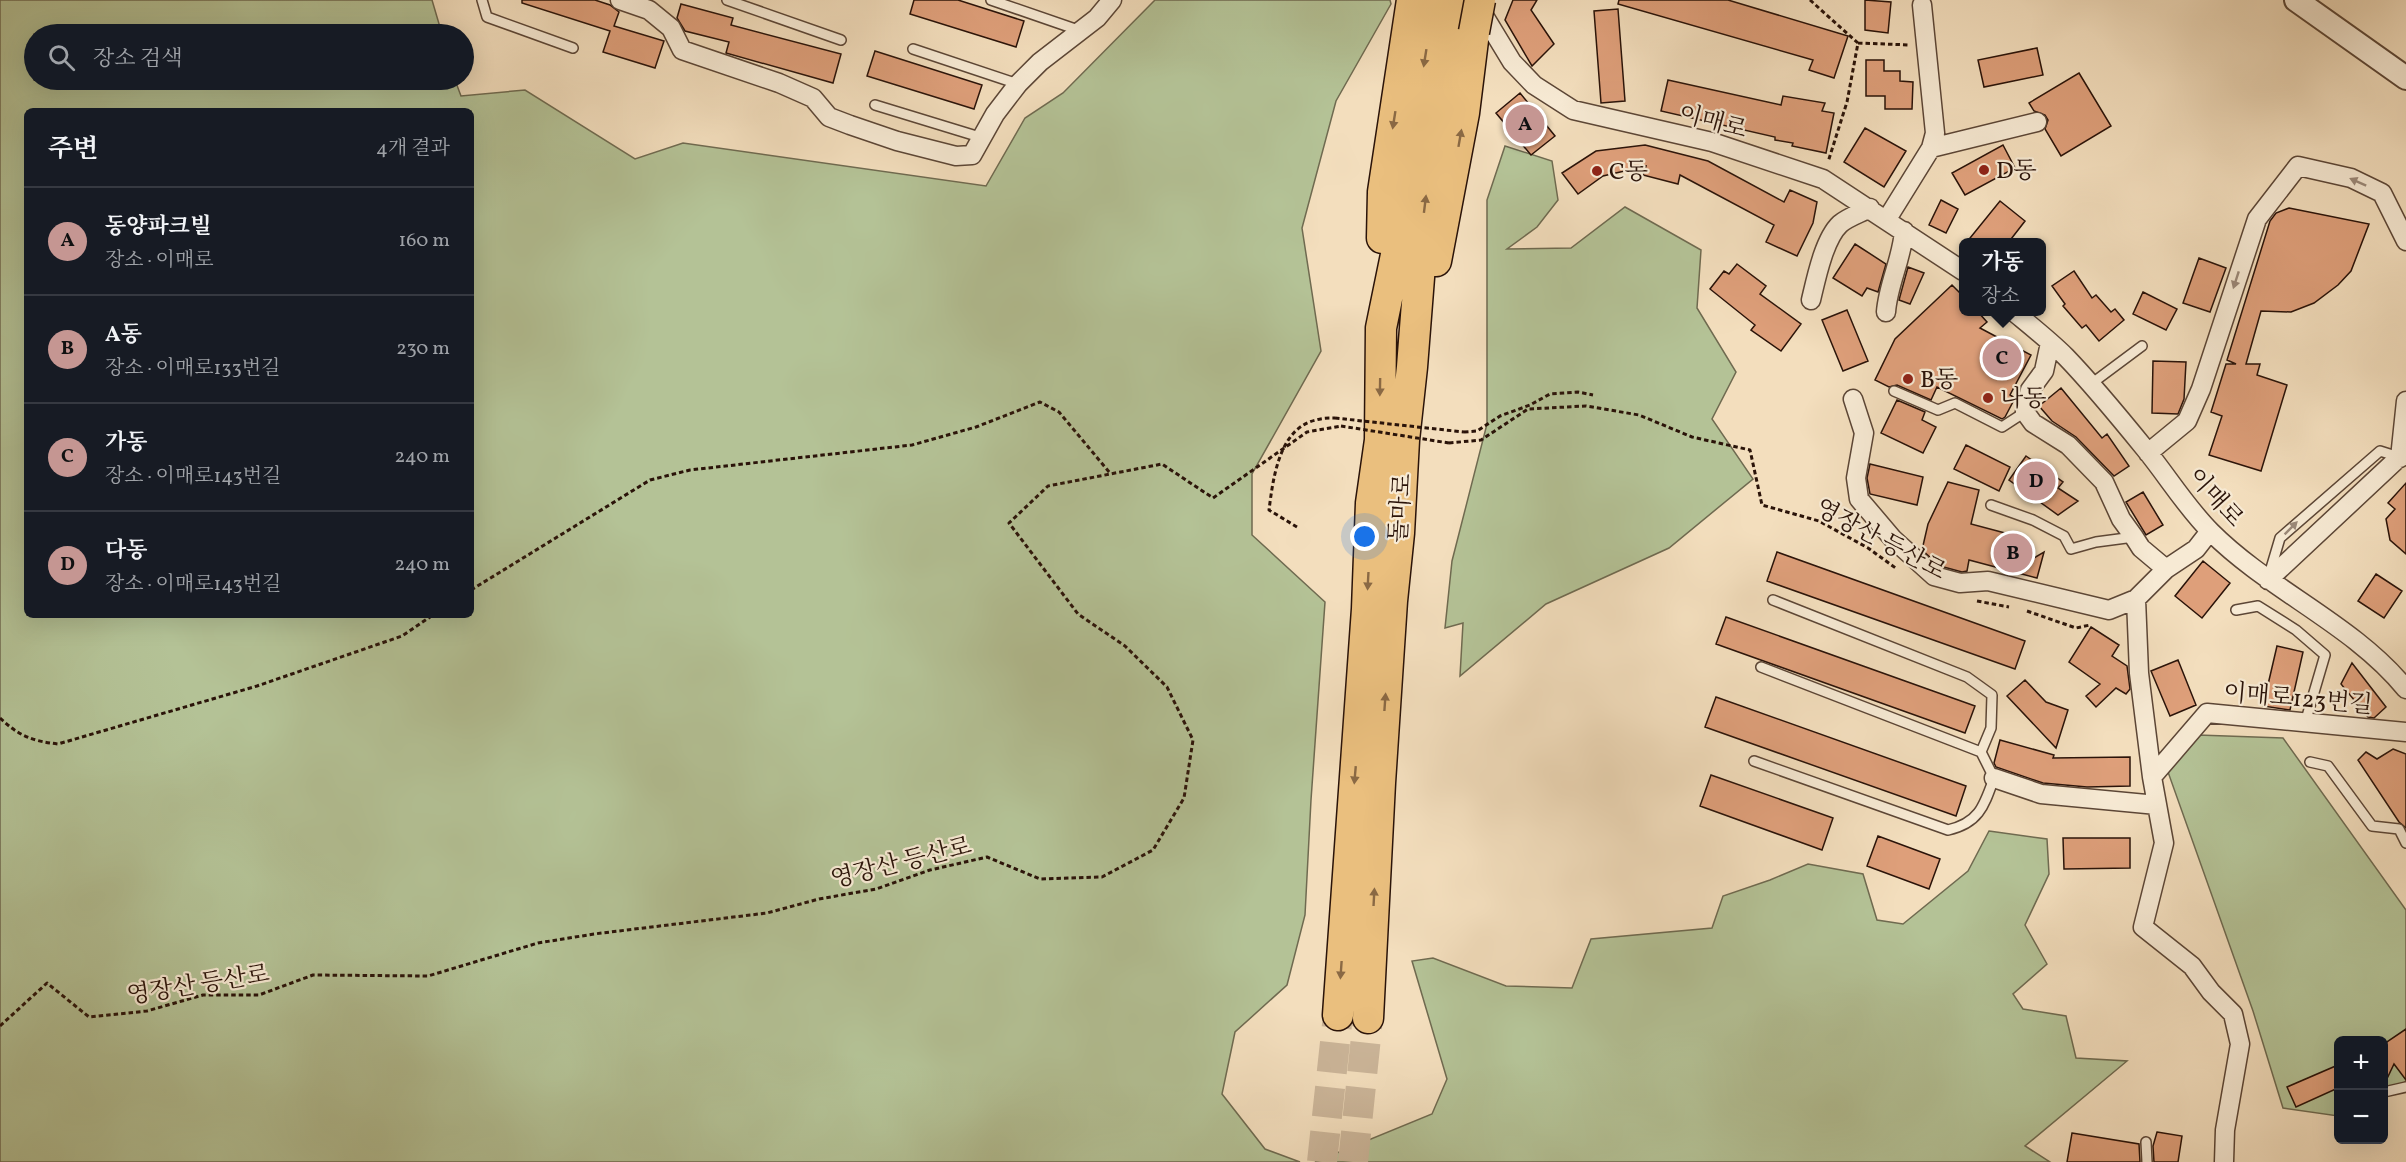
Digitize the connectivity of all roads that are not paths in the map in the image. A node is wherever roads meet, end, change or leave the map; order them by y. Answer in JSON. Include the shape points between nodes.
{"nodes":[{"id":1,"x":482,"y":0,"type":"edge"},
{"id":2,"x":620,"y":0,"type":"edge"},
{"id":3,"x":727,"y":0,"type":"edge"},
{"id":4,"x":991,"y":0,"type":"edge"},
{"id":5,"x":1112,"y":0,"type":"edge"},
{"id":6,"x":1412,"y":0,"type":"edge"},
{"id":7,"x":2296,"y":0,"type":"edge"},
{"id":8,"x":1460,"y":2,"type":"edge"},
{"id":9,"x":653,"y":5,"type":"edge"},
{"id":10,"x":1922,"y":5,"type":"dead end"},
{"id":11,"x":1081,"y":31,"type":"junction"},
{"id":12,"x":841,"y":40,"type":"dead end"},
{"id":13,"x":573,"y":48,"type":"dead end"},
{"id":14,"x":913,"y":49,"type":"dead end"},
{"id":15,"x":2406,"y":78,"type":"edge"},
{"id":16,"x":1018,"y":84,"type":"junction"},
{"id":17,"x":875,"y":105,"type":"dead end"},
{"id":18,"x":2037,"y":122,"type":"dead end"},
{"id":19,"x":983,"y":138,"type":"junction"},
{"id":20,"x":1931,"y":148,"type":"junction"},
{"id":21,"x":1870,"y":208,"type":"junction"},
{"id":22,"x":1887,"y":219,"type":"junction"},
{"id":23,"x":2401,"y":221,"type":"edge"},
{"id":24,"x":1904,"y":231,"type":"junction"},
{"id":25,"x":2406,"y":240,"type":"edge"},
{"id":26,"x":1959,"y":268,"type":"edge"},
{"id":27,"x":1811,"y":300,"type":"dead end"},
{"id":28,"x":1886,"y":312,"type":"dead end"},
{"id":29,"x":2019,"y":316,"type":"edge"},
{"id":30,"x":1381,"y":328,"type":"junction"},
{"id":31,"x":2050,"y":343,"type":"junction"},
{"id":32,"x":2142,"y":346,"type":"dead end"},
{"id":33,"x":1412,"y":367,"type":"junction"},
{"id":34,"x":2091,"y":384,"type":"junction"},
{"id":35,"x":1894,"y":391,"type":"dead end"},
{"id":36,"x":1853,"y":399,"type":"dead end"},
{"id":37,"x":2406,"y":401,"type":"edge"},
{"id":38,"x":2025,"y":412,"type":"junction"},
{"id":39,"x":2148,"y":453,"type":"junction"},
{"id":40,"x":2403,"y":454,"type":"edge"},
{"id":41,"x":1991,"y":505,"type":"dead end"},
{"id":42,"x":2211,"y":531,"type":"junction"},
{"id":43,"x":2134,"y":537,"type":"junction"},
{"id":44,"x":2166,"y":569,"type":"junction"},
{"id":45,"x":2268,"y":580,"type":"junction"},
{"id":46,"x":2136,"y":599,"type":"junction"},
{"id":47,"x":1773,"y":600,"type":"dead end"},
{"id":48,"x":2236,"y":610,"type":"dead end"},
{"id":49,"x":1761,"y":667,"type":"dead end"},
{"id":50,"x":2406,"y":689,"type":"edge"},
{"id":51,"x":2306,"y":723,"type":"junction"},
{"id":52,"x":2406,"y":732,"type":"edge"},
{"id":53,"x":1981,"y":752,"type":"junction"},
{"id":54,"x":1754,"y":761,"type":"dead end"},
{"id":55,"x":2310,"y":762,"type":"dead end"},
{"id":56,"x":2152,"y":777,"type":"junction"},
{"id":57,"x":1994,"y":778,"type":"junction"},
{"id":58,"x":2157,"y":806,"type":"junction"},
{"id":59,"x":2406,"y":843,"type":"edge"},
{"id":60,"x":1338,"y":1015,"type":"tunnel mouth"},
{"id":61,"x":1368,"y":1018,"type":"tunnel mouth"},
{"id":62,"x":2406,"y":1087,"type":"edge"},
{"id":63,"x":2388,"y":1091,"type":"edge"},
{"id":64,"x":2146,"y":1142,"type":"dead end"},
{"id":65,"x":2146,"y":1162,"type":"edge"},
{"id":66,"x":2224,"y":1162,"type":"edge"}],
"edges":[{"from":1,"to":13,"type":"lane","via":[[487,17]]},
{"from":2,"to":9,"type":"street"},
{"from":3,"to":12,"type":"lane"},
{"from":4,"to":11,"type":"lane"},
{"from":5,"to":11,"type":"street"},
{"from":6,"to":30,"type":"main road","one_way":true,"via":[[1383,192]]},
{"from":7,"to":15,"type":"street"},
{"from":8,"to":21,"type":"street","name":"이매로","via":[[1534,85],[1573,110],[1712,142],[1823,178]]},
{"from":8,"to":30,"type":"main road","name":"돌마로","one_way":true,"via":[[1411,144],[1397,250]]},
{"from":33,"to":8,"type":"main road","name":"돌마로","one_way":true,"via":[[1425,201]]},
{"from":33,"to":8,"type":"main road","one_way":true,"bridge":true,"via":[[1464,113],[1474,32]]},
{"from":9,"to":19,"type":"street","via":[[682,50],[813,98],[829,117],[956,156],[972,155]]},
{"from":10,"to":20,"type":"street","via":[[1935,133]]},
{"from":11,"to":16,"type":"street"},
{"from":14,"to":16,"type":"lane"},
{"from":16,"to":19,"type":"street"},
{"from":17,"to":19,"type":"lane"},
{"from":18,"to":20,"type":"street"},
{"from":20,"to":22,"type":"street"},
{"from":21,"to":22,"type":"street","name":"이매로"},
{"from":21,"to":27,"type":"street","via":[[1840,224],[1820,265]]},
{"from":22,"to":24,"type":"street","name":"이매로"},
{"from":23,"to":25,"type":"street"},
{"from":23,"to":39,"type":"street","one_way":true,"via":[[2382,193],[2351,178],[2298,166],[2257,219],[2187,421]]},
{"from":24,"to":26,"type":"street","name":"이매로"},
{"from":24,"to":28,"type":"street"},
{"from":29,"to":31,"type":"street","name":"이매로"},
{"from":30,"to":60,"type":"main road","name":"돌마로","one_way":true,"via":[[1380,440],[1371,502]]},
{"from":31,"to":34,"type":"street","name":"이매로"},
{"from":31,"to":38,"type":"street","via":[[2044,371],[2030,390]]},
{"from":32,"to":34,"type":"lane"},
{"from":61,"to":33,"type":"main road","name":"돌마로","one_way":true,"via":[[1392,601]]},
{"from":34,"to":39,"type":"street","name":"이매로"},
{"from":35,"to":38,"type":"lane","via":[[1938,410],[1955,403],[2002,427]]},
{"from":36,"to":46,"type":"street","via":[[1864,433],[1856,478],[1859,499],[1893,539],[1934,576],[1960,583],[1988,580],[2109,610]]},
{"from":37,"to":40,"type":"street"},
{"from":38,"to":43,"type":"street","via":[[2033,423],[2068,445],[2104,482]]},
{"from":39,"to":42,"type":"street","name":"이매로"},
{"from":40,"to":45,"type":"street"},
{"from":41,"to":43,"type":"lane","via":[[2064,536],[2071,549]]},
{"from":42,"to":44,"type":"street","via":[[2196,549]]},
{"from":42,"to":45,"type":"street","name":"이매로"},
{"from":43,"to":44,"type":"street"},
{"from":44,"to":46,"type":"street"},
{"from":45,"to":50,"type":"street","name":"이매로","via":[[2351,638]]},
{"from":46,"to":56,"type":"street","via":[[2139,674]]},
{"from":47,"to":53,"type":"lane","via":[[1976,683],[1992,695],[1991,728]]},
{"from":48,"to":51,"type":"lane","via":[[2258,606],[2296,630],[2325,655]]},
{"from":49,"to":53,"type":"lane"},
{"from":51,"to":52,"type":"street","name":"이매로123번길"},
{"from":51,"to":56,"type":"street","name":"이매로123번길","via":[[2207,713]]},
{"from":53,"to":57,"type":"lane"},
{"from":54,"to":57,"type":"lane","via":[[1948,830],[1966,826],[1983,807]]},
{"from":55,"to":59,"type":"lane","via":[[2328,766],[2372,826],[2399,829]]},
{"from":56,"to":58,"type":"street"},
{"from":57,"to":58,"type":"street","via":[[2041,794]]},
{"from":58,"to":66,"type":"street","via":[[2164,843],[2143,927],[2192,966],[2233,1014],[2240,1044],[2224,1130]]},
{"from":62,"to":63,"type":"lane"},
{"from":64,"to":65,"type":"lane"}]}
